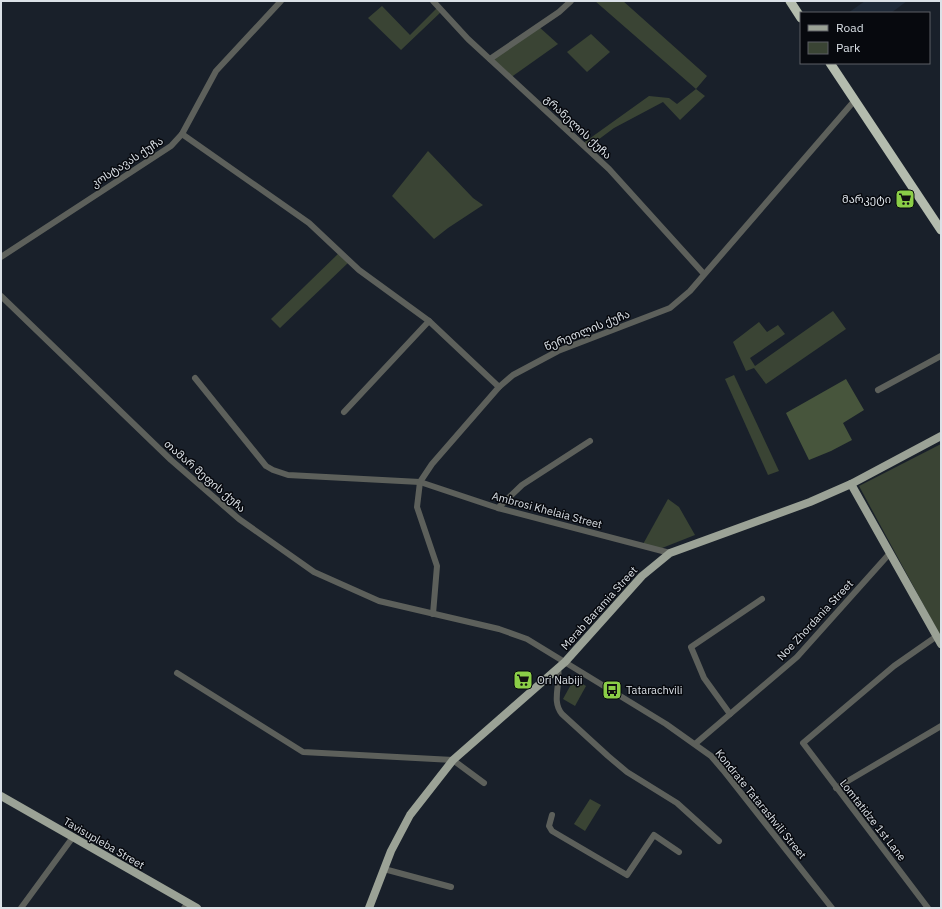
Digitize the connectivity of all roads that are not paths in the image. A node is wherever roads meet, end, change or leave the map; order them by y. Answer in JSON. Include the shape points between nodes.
{"nodes":[{"id":1,"x":281,"y":1,"type":"edge"},
{"id":2,"x":432,"y":1,"type":"edge"},
{"id":3,"x":571,"y":1,"type":"edge"},
{"id":4,"x":790,"y":1,"type":"edge"},
{"id":5,"x":800,"y":16,"type":"edge"},
{"id":6,"x":490,"y":59,"type":"junction"},
{"id":7,"x":831,"y":64,"type":"edge"},
{"id":8,"x":855,"y":100,"type":"junction"},
{"id":9,"x":182,"y":134,"type":"junction"},
{"id":10,"x":941,"y":230,"type":"edge"},
{"id":11,"x":1,"y":256,"type":"edge"},
{"id":12,"x":704,"y":274,"type":"junction"},
{"id":13,"x":1,"y":296,"type":"edge"},
{"id":14,"x":429,"y":321,"type":"junction"},
{"id":15,"x":941,"y":356,"type":"edge"},
{"id":16,"x":195,"y":378,"type":"dead end"},
{"id":17,"x":499,"y":387,"type":"junction"},
{"id":18,"x":878,"y":390,"type":"dead end"},
{"id":19,"x":344,"y":412,"type":"dead end"},
{"id":20,"x":941,"y":436,"type":"edge"},
{"id":21,"x":590,"y":441,"type":"dead end"},
{"id":22,"x":420,"y":482,"type":"junction"},
{"id":23,"x":851,"y":484,"type":"junction"},
{"id":24,"x":498,"y":508,"type":"junction"},
{"id":25,"x":670,"y":553,"type":"junction"},
{"id":26,"x":890,"y":553,"type":"junction"},
{"id":27,"x":762,"y":599,"type":"dead end"},
{"id":28,"x":433,"y":614,"type":"junction"},
{"id":29,"x":939,"y":640,"type":"edge"},
{"id":30,"x":564,"y":662,"type":"junction"},
{"id":31,"x":558,"y":668,"type":"junction"},
{"id":32,"x":177,"y":673,"type":"dead end"},
{"id":33,"x":730,"y":714,"type":"junction"},
{"id":34,"x":941,"y":726,"type":"edge"},
{"id":35,"x":695,"y":744,"type":"junction"},
{"id":36,"x":453,"y":760,"type":"junction"},
{"id":37,"x":484,"y":783,"type":"dead end"},
{"id":38,"x":836,"y":788,"type":"junction"},
{"id":39,"x":1,"y":796,"type":"edge"},
{"id":40,"x":552,"y":815,"type":"dead end"},
{"id":41,"x":73,"y":837,"type":"junction"},
{"id":42,"x":719,"y":841,"type":"dead end"},
{"id":43,"x":678,"y":852,"type":"dead end"},
{"id":44,"x":384,"y":869,"type":"junction"},
{"id":45,"x":451,"y":887,"type":"dead end"},
{"id":46,"x":186,"y":906,"type":"edge"},
{"id":47,"x":21,"y":908,"type":"edge"},
{"id":48,"x":197,"y":908,"type":"edge"},
{"id":49,"x":369,"y":908,"type":"edge"},
{"id":50,"x":832,"y":908,"type":"edge"},
{"id":51,"x":928,"y":908,"type":"edge"}],
"edges":[{"from":1,"to":9,"type":"street","name":"კოსტავას ქუჩა","via":[[216,71]]},
{"from":2,"to":6,"type":"street","name":"გრანელის ქუჩა"},
{"from":3,"to":6,"type":"street"},
{"from":4,"to":5,"type":"highway"},
{"from":6,"to":12,"type":"street","name":"გრანელის ქუჩა","via":[[609,169]]},
{"from":7,"to":8,"type":"highway"},
{"from":8,"to":10,"type":"highway"},
{"from":8,"to":12,"type":"street","name":"წერეთლის ქუჩა"},
{"from":9,"to":11,"type":"street","name":"კოსტავას ქუჩა","via":[[171,146]]},
{"from":9,"to":14,"type":"street","via":[[309,223],[359,270]]},
{"from":12,"to":17,"type":"street","name":"წერეთლის ქუჩა","via":[[690,291],[670,308],[558,352],[520,371]]},
{"from":13,"to":28,"type":"street","name":"თამარ მეფის ქუჩა","via":[[166,456],[239,519],[274,545],[314,572],[379,601]]},
{"from":14,"to":17,"type":"street"},
{"from":14,"to":19,"type":"street"},
{"from":15,"to":18,"type":"street"},
{"from":16,"to":22,"type":"street","name":"Ambrosi Khelaia Street","via":[[266,466],[273,470],[288,475]]},
{"from":17,"to":22,"type":"street","name":"წერეთლის ქუჩა","via":[[432,464]]},
{"from":20,"to":23,"type":"main road","name":"Merab Baramia Street"},
{"from":21,"to":24,"type":"street","via":[[522,485]]},
{"from":22,"to":24,"type":"street","name":"Ambrosi Khelaia Street"},
{"from":22,"to":28,"type":"street","name":"წერეთლის ქუჩა","via":[[417,507],[437,566]]},
{"from":23,"to":25,"type":"main road","name":"Merab Baramia Street","via":[[810,502]]},
{"from":23,"to":26,"type":"main road"},
{"from":24,"to":25,"type":"street","name":"Ambrosi Khelaia Street"},
{"from":25,"to":30,"type":"main road","name":"Merab Baramia Street","via":[[642,576]]},
{"from":26,"to":29,"type":"main road"},
{"from":26,"to":33,"type":"street","name":"Noe Zhordania Street","via":[[797,657]]},
{"from":27,"to":33,"type":"street","via":[[691,647],[704,678]]},
{"from":28,"to":30,"type":"street","name":"თამარ მეფის ქუჩა","via":[[499,629],[520,637]]},
{"from":29,"to":38,"type":"street","name":"Lomtatidze 1st Lane","via":[[894,666],[803,743]]},
{"from":30,"to":31,"type":"main road","name":"Merab Baramia Street"},
{"from":30,"to":35,"type":"street","name":"Kondrate Tatarashvili Street"},
{"from":31,"to":36,"type":"main road","name":"Merab Baramia Street"},
{"from":31,"to":42,"type":"street","via":[[560,677],[556,702],[562,714],[612,760],[677,804]]},
{"from":32,"to":36,"type":"street","via":[[303,752]]},
{"from":33,"to":35,"type":"street","name":"Noe Zhordania Street"},
{"from":34,"to":38,"type":"street"},
{"from":35,"to":50,"type":"street","name":"Kondrate Tatarashvili Street","via":[[711,756],[723,770]]},
{"from":36,"to":37,"type":"street"},
{"from":36,"to":44,"type":"main road","name":"Merab Baramia Street","via":[[410,815]]},
{"from":38,"to":51,"type":"street","name":"Lomtatidze 1st Lane"},
{"from":39,"to":41,"type":"main road","name":"Tavisupleba Street"},
{"from":40,"to":43,"type":"street","via":[[549,826],[552,831],[627,875],[654,835]]},
{"from":41,"to":46,"type":"main road","name":"Tavisupleba Street"},
{"from":41,"to":47,"type":"street"},
{"from":44,"to":45,"type":"street"},
{"from":44,"to":49,"type":"main road","name":"Merab Baramia Street"},
{"from":46,"to":48,"type":"main road","name":"Tavisupleba Street"}]}
